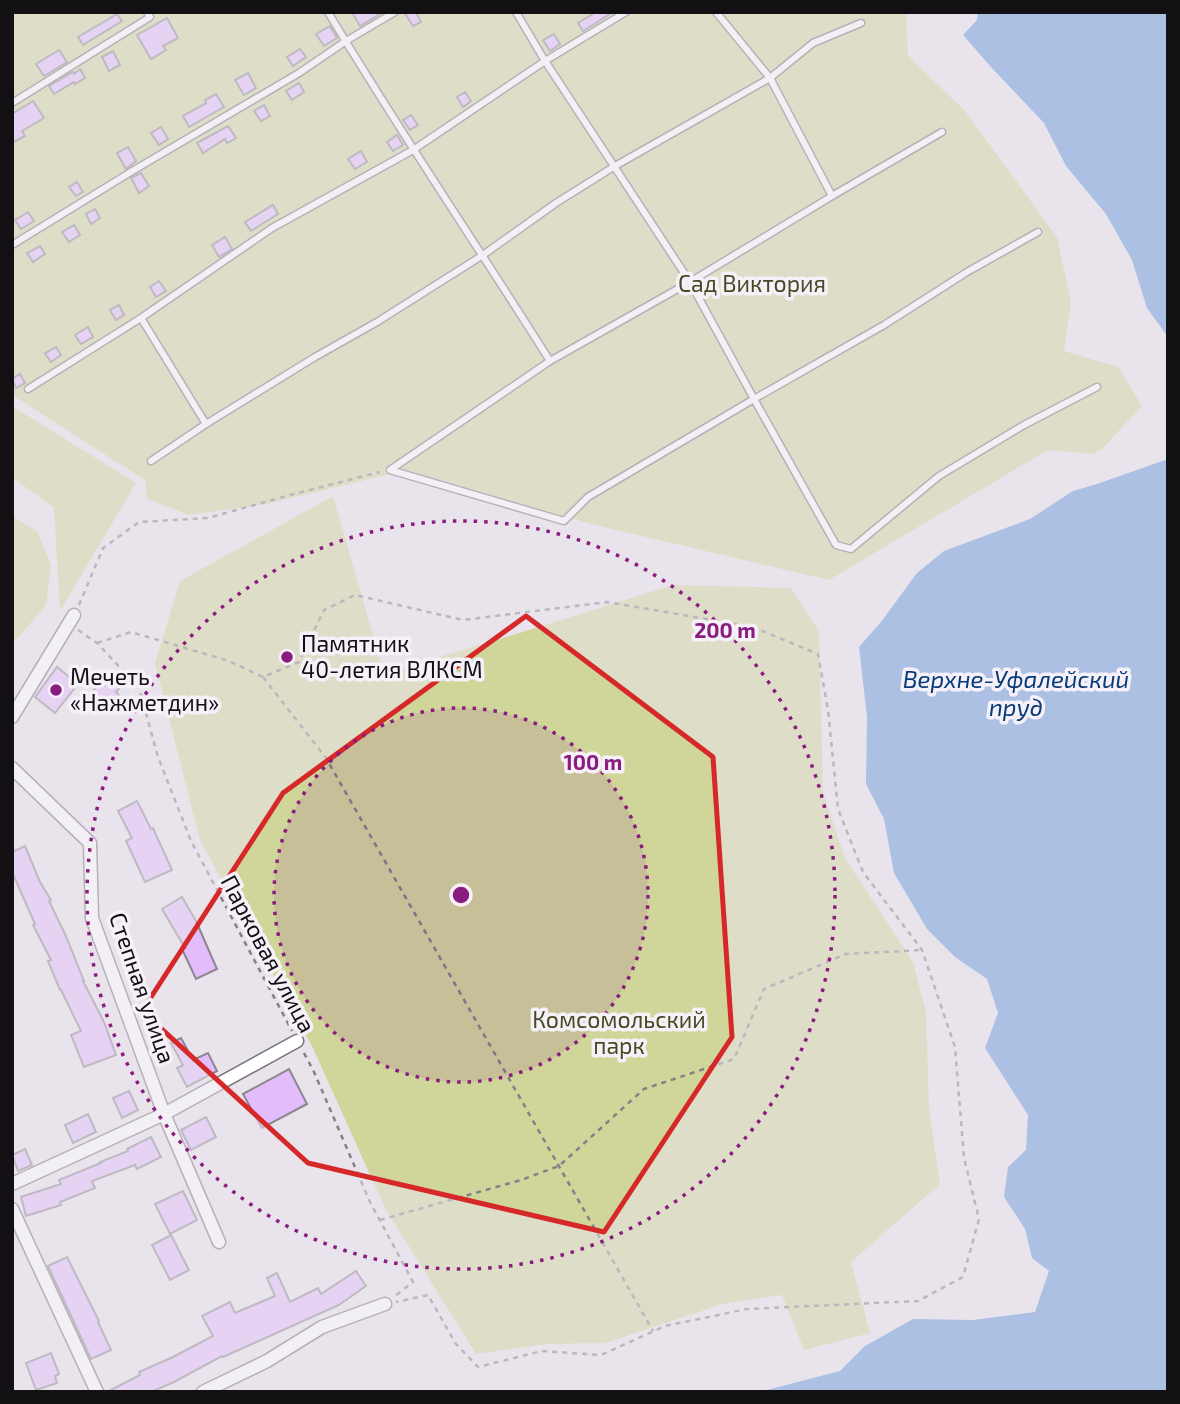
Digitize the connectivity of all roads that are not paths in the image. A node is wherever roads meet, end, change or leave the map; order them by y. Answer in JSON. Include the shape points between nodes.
{"nodes":[{"id":1,"x":147,"y":12,"type":"edge"},
{"id":2,"x":328,"y":12,"type":"edge"},
{"id":3,"x":395,"y":12,"type":"edge"},
{"id":4,"x":516,"y":12,"type":"edge"},
{"id":5,"x":626,"y":12,"type":"edge"},
{"id":6,"x":716,"y":12,"type":"edge"},
{"id":7,"x":861,"y":23,"type":"dead end"},
{"id":8,"x":346,"y":41,"type":"junction"},
{"id":9,"x":545,"y":61,"type":"junction"},
{"id":10,"x":770,"y":78,"type":"junction"},
{"id":11,"x":12,"y":103,"type":"edge"},
{"id":12,"x":942,"y":132,"type":"dead end"},
{"id":13,"x":413,"y":150,"type":"junction"},
{"id":14,"x":615,"y":166,"type":"junction"},
{"id":15,"x":832,"y":196,"type":"junction"},
{"id":16,"x":1038,"y":232,"type":"dead end"},
{"id":17,"x":12,"y":246,"type":"edge"},
{"id":18,"x":483,"y":255,"type":"junction"},
{"id":19,"x":690,"y":282,"type":"junction"},
{"id":20,"x":141,"y":318,"type":"junction"},
{"id":21,"x":550,"y":361,"type":"junction"},
{"id":22,"x":1097,"y":387,"type":"dead end"},
{"id":23,"x":29,"y":389,"type":"dead end"},
{"id":24,"x":754,"y":399,"type":"junction"},
{"id":25,"x":206,"y":424,"type":"junction"},
{"id":26,"x":151,"y":461,"type":"dead end"},
{"id":27,"x":72,"y":620,"type":"road end"},
{"id":28,"x":12,"y":717,"type":"edge"},
{"id":29,"x":12,"y":768,"type":"edge"},
{"id":30,"x":298,"y":1041,"type":"road end"},
{"id":31,"x":164,"y":1114,"type":"junction"},
{"id":32,"x":12,"y":1184,"type":"edge"},
{"id":33,"x":12,"y":1209,"type":"edge"},
{"id":34,"x":219,"y":1242,"type":"dead end"},
{"id":35,"x":386,"y":1304,"type":"road end"},
{"id":36,"x":97,"y":1392,"type":"edge"},
{"id":37,"x":203,"y":1392,"type":"edge"}],
"edges":[{"from":1,"to":11,"type":"lane","via":[[150,17]]},
{"from":2,"to":8,"type":"lane"},
{"from":3,"to":8,"type":"lane"},
{"from":4,"to":9,"type":"lane"},
{"from":5,"to":9,"type":"lane"},
{"from":6,"to":10,"type":"lane"},
{"from":7,"to":10,"type":"lane","via":[[813,43]]},
{"from":8,"to":13,"type":"lane"},
{"from":8,"to":17,"type":"lane"},
{"from":9,"to":13,"type":"lane"},
{"from":9,"to":14,"type":"lane"},
{"from":10,"to":14,"type":"lane"},
{"from":10,"to":15,"type":"lane"},
{"from":12,"to":15,"type":"lane"},
{"from":13,"to":18,"type":"lane"},
{"from":13,"to":20,"type":"lane","via":[[272,228]]},
{"from":14,"to":18,"type":"lane"},
{"from":14,"to":19,"type":"lane"},
{"from":15,"to":19,"type":"lane"},
{"from":16,"to":24,"type":"lane"},
{"from":18,"to":21,"type":"lane"},
{"from":18,"to":25,"type":"lane"},
{"from":19,"to":21,"type":"lane"},
{"from":19,"to":24,"type":"lane"},
{"from":20,"to":23,"type":"lane"},
{"from":20,"to":25,"type":"lane"},
{"from":21,"to":24,"type":"lane","via":[[390,470],[564,521],[587,497]]},
{"from":22,"to":24,"type":"lane","via":[[939,476],[851,549],[836,545]]},
{"from":25,"to":26,"type":"lane"},
{"from":27,"to":28,"type":"street"},
{"from":29,"to":31,"type":"street","name":"Степная улица","via":[[90,842],[92,918]]},
{"from":30,"to":31,"type":"street"},
{"from":31,"to":32,"type":"street"},
{"from":31,"to":34,"type":"street","name":"Степная улица"},
{"from":33,"to":36,"type":"street"},
{"from":35,"to":37,"type":"street","via":[[322,1327]]}]}
